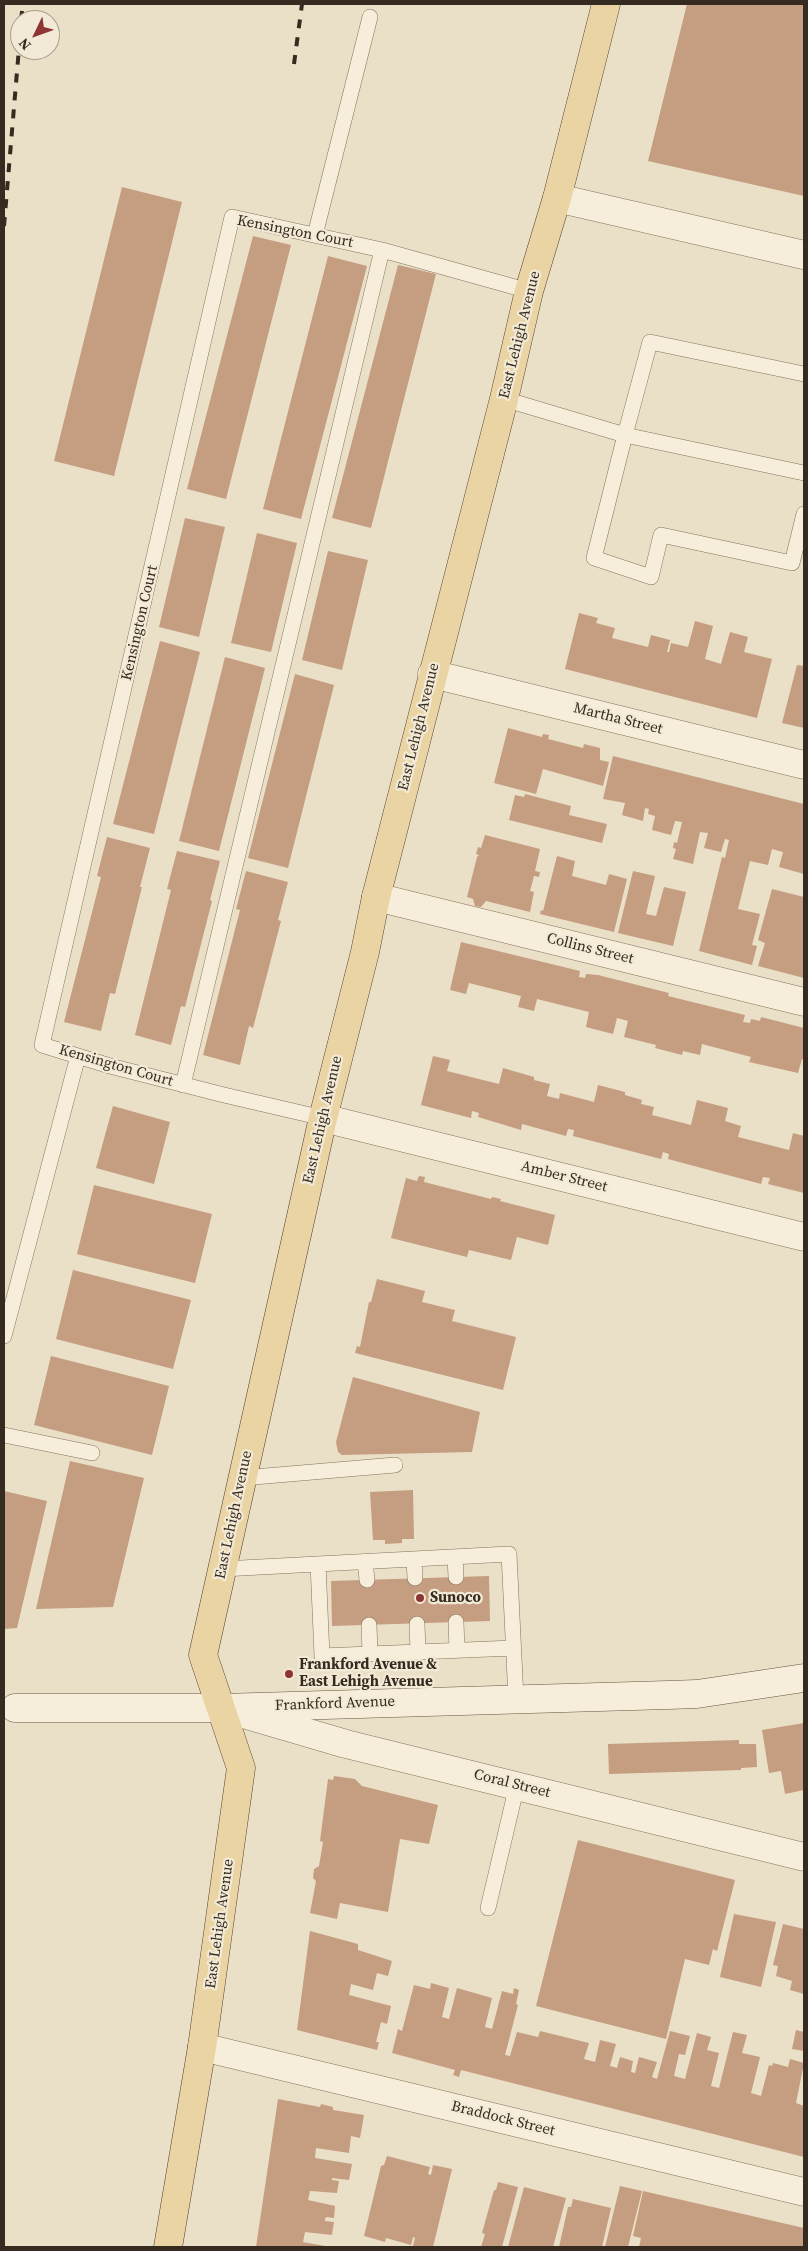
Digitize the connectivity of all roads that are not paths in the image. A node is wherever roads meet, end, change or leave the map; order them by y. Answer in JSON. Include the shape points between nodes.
{"nodes":[{"id":1,"x":606,"y":4,"type":"edge"},
{"id":2,"x":370,"y":17,"type":"dead end"},
{"id":3,"x":557,"y":198,"type":"junction"},
{"id":4,"x":315,"y":236,"type":"junction"},
{"id":5,"x":382,"y":250,"type":"junction"},
{"id":6,"x":804,"y":255,"type":"edge"},
{"id":7,"x":529,"y":291,"type":"junction"},
{"id":8,"x":804,"y":374,"type":"edge"},
{"id":9,"x":504,"y":399,"type":"junction"},
{"id":10,"x":625,"y":435,"type":"junction"},
{"id":11,"x":804,"y":473,"type":"edge"},
{"id":12,"x":804,"y":514,"type":"edge"},
{"id":13,"x":432,"y":674,"type":"junction"},
{"id":14,"x":804,"y":765,"type":"edge"},
{"id":15,"x":376,"y":897,"type":"junction"},
{"id":16,"x":804,"y":1002,"type":"edge"},
{"id":17,"x":78,"y":1056,"type":"junction"},
{"id":18,"x":183,"y":1085,"type":"junction"},
{"id":19,"x":323,"y":1118,"type":"junction"},
{"id":20,"x":804,"y":1237,"type":"edge"},
{"id":21,"x":4,"y":1336,"type":"edge"},
{"id":22,"x":4,"y":1435,"type":"edge"},
{"id":23,"x":92,"y":1454,"type":"dead end"},
{"id":24,"x":395,"y":1465,"type":"dead end"},
{"id":25,"x":242,"y":1478,"type":"junction"},
{"id":26,"x":455,"y":1557,"type":"junction"},
{"id":27,"x":414,"y":1559,"type":"junction"},
{"id":28,"x":365,"y":1561,"type":"junction"},
{"id":29,"x":318,"y":1564,"type":"junction"},
{"id":30,"x":222,"y":1569,"type":"junction"},
{"id":31,"x":456,"y":1577,"type":"dead end"},
{"id":32,"x":415,"y":1578,"type":"dead end"},
{"id":33,"x":367,"y":1580,"type":"dead end"},
{"id":34,"x":456,"y":1622,"type":"dead end"},
{"id":35,"x":416,"y":1624,"type":"dead end"},
{"id":36,"x":369,"y":1625,"type":"dead end"},
{"id":37,"x":513,"y":1648,"type":"junction"},
{"id":38,"x":457,"y":1650,"type":"junction"},
{"id":39,"x":418,"y":1652,"type":"junction"},
{"id":40,"x":370,"y":1654,"type":"junction"},
{"id":41,"x":804,"y":1678,"type":"edge"},
{"id":42,"x":516,"y":1699,"type":"junction"},
{"id":43,"x":14,"y":1708,"type":"dead end"},
{"id":44,"x":222,"y":1708,"type":"junction"},
{"id":45,"x":517,"y":1785,"type":"junction"},
{"id":46,"x":804,"y":1857,"type":"edge"},
{"id":47,"x":488,"y":1908,"type":"dead end"},
{"id":48,"x":202,"y":2047,"type":"junction"},
{"id":49,"x":804,"y":2192,"type":"edge"},
{"id":50,"x":168,"y":2247,"type":"edge"}],
"edges":[{"from":1,"to":3,"type":"main road","name":"East Lehigh Avenue"},
{"from":2,"to":4,"type":"lane"},
{"from":3,"to":6,"type":"street"},
{"from":3,"to":7,"type":"main road","name":"East Lehigh Avenue"},
{"from":4,"to":5,"type":"lane","name":"Kensington Court"},
{"from":4,"to":17,"type":"lane","name":"Kensington Court","via":[[232,216],[42,1045]]},
{"from":5,"to":7,"type":"lane","name":"Kensington Court"},
{"from":5,"to":18,"type":"lane"},
{"from":7,"to":9,"type":"main road","name":"East Lehigh Avenue"},
{"from":8,"to":10,"type":"lane","via":[[650,342]]},
{"from":9,"to":10,"type":"lane"},
{"from":9,"to":13,"type":"main road","name":"East Lehigh Avenue"},
{"from":10,"to":11,"type":"lane"},
{"from":10,"to":12,"type":"lane","via":[[594,558],[651,577],[661,534],[792,563]]},
{"from":13,"to":14,"type":"street","name":"Martha Street"},
{"from":13,"to":15,"type":"main road","name":"East Lehigh Avenue"},
{"from":15,"to":16,"type":"street","name":"Collins Street"},
{"from":15,"to":19,"type":"main road","name":"East Lehigh Avenue"},
{"from":17,"to":18,"type":"lane","name":"Kensington Court"},
{"from":17,"to":21,"type":"lane"},
{"from":18,"to":19,"type":"lane","name":"Kensington Court"},
{"from":19,"to":20,"type":"street","name":"Amber Street"},
{"from":19,"to":25,"type":"main road","name":"East Lehigh Avenue"},
{"from":22,"to":23,"type":"lane"},
{"from":24,"to":25,"type":"lane"},
{"from":25,"to":30,"type":"main road","name":"East Lehigh Avenue"},
{"from":26,"to":27,"type":"lane"},
{"from":26,"to":31,"type":"lane"},
{"from":26,"to":37,"type":"lane","via":[[509,1554]]},
{"from":27,"to":28,"type":"lane"},
{"from":27,"to":32,"type":"lane"},
{"from":28,"to":29,"type":"lane"},
{"from":28,"to":33,"type":"lane"},
{"from":29,"to":30,"type":"lane"},
{"from":29,"to":40,"type":"lane","via":[[322,1656]]},
{"from":30,"to":44,"type":"main road","name":"East Lehigh Avenue","via":[[203,1655]]},
{"from":34,"to":38,"type":"lane"},
{"from":35,"to":39,"type":"lane"},
{"from":36,"to":40,"type":"lane"},
{"from":37,"to":38,"type":"lane"},
{"from":37,"to":42,"type":"lane"},
{"from":38,"to":39,"type":"lane"},
{"from":39,"to":40,"type":"lane"},
{"from":41,"to":42,"type":"street","name":"Frankford Avenue","via":[[697,1694]]},
{"from":42,"to":44,"type":"street","name":"Frankford Avenue"},
{"from":43,"to":44,"type":"street","name":"Frankford Avenue"},
{"from":44,"to":45,"type":"street","name":"Coral Street","via":[[346,1744]]},
{"from":44,"to":48,"type":"main road","name":"East Lehigh Avenue","via":[[241,1768]]},
{"from":45,"to":46,"type":"street","name":"Coral Street"},
{"from":45,"to":47,"type":"lane"},
{"from":48,"to":49,"type":"street","name":"Braddock Street"},
{"from":48,"to":50,"type":"main road","name":"East Lehigh Avenue"}]}
